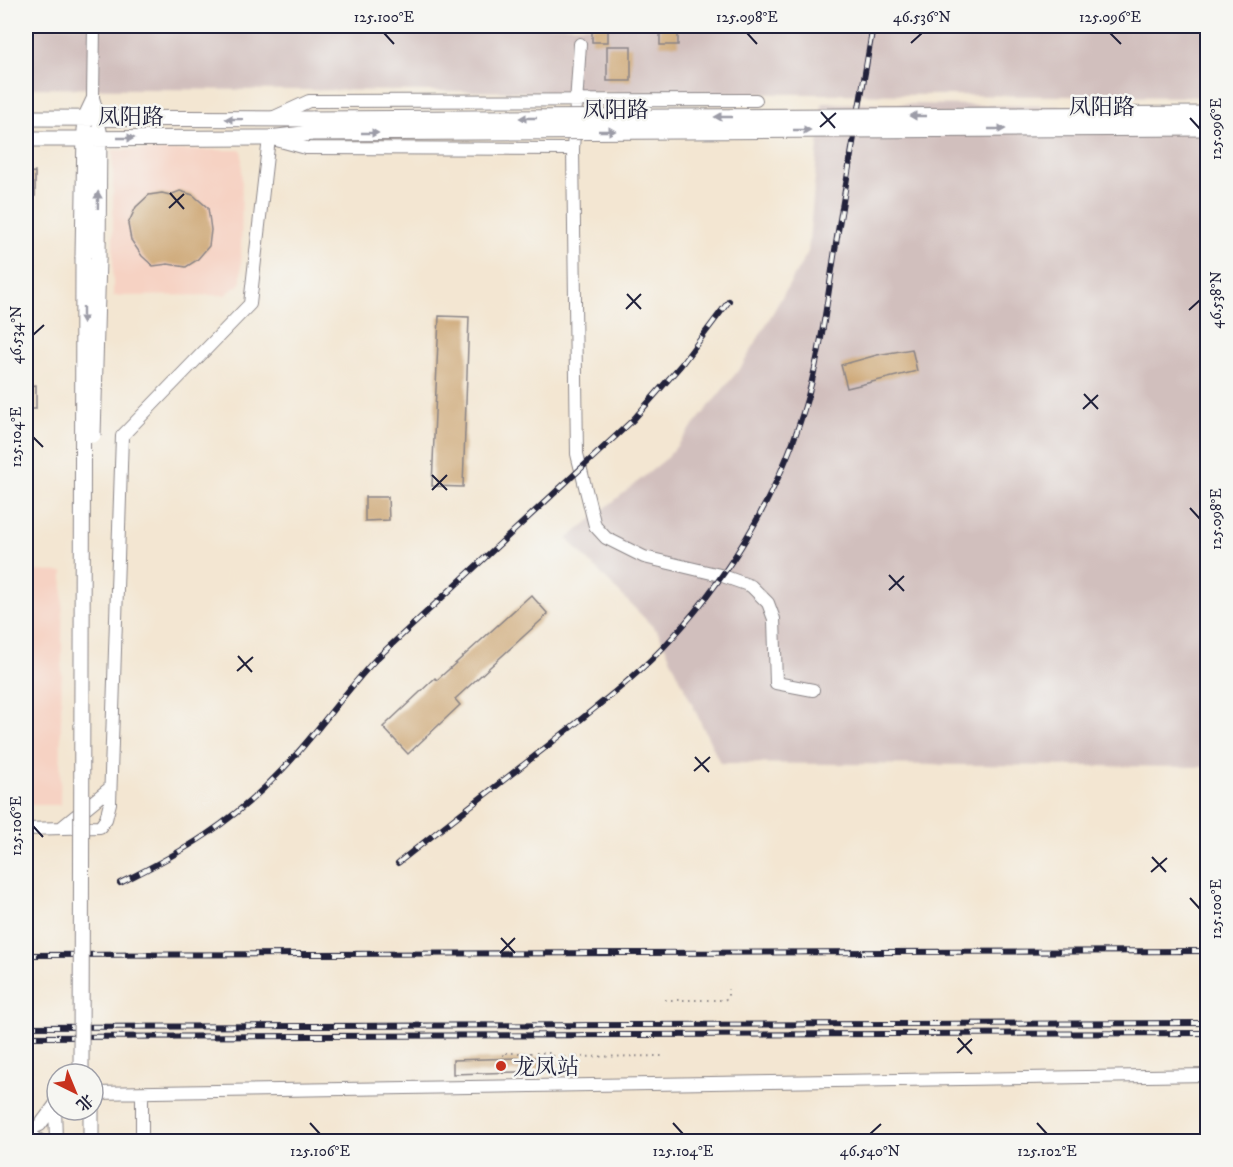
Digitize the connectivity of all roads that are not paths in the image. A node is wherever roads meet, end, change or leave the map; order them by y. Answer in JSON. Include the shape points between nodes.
{"nodes":[{"id":1,"x":94,"y":26,"type":"edge"},
{"id":2,"x":580,"y":44,"type":"dead end"},
{"id":3,"x":576,"y":100,"type":"junction"},
{"id":4,"x":756,"y":100,"type":"dead end"},
{"id":5,"x":1208,"y":114,"type":"edge"},
{"id":6,"x":26,"y":118,"type":"edge"},
{"id":7,"x":92,"y":118,"type":"junction"},
{"id":8,"x":268,"y":119,"type":"junction"},
{"id":9,"x":312,"y":126,"type":"junction"},
{"id":10,"x":1208,"y":128,"type":"edge"},
{"id":11,"x":92,"y":138,"type":"junction"},
{"id":12,"x":269,"y":138,"type":"junction"},
{"id":13,"x":26,"y":139,"type":"edge"},
{"id":14,"x":573,"y":149,"type":"junction"},
{"id":15,"x":91,"y":258,"type":"junction"},
{"id":16,"x":813,"y":690,"type":"dead end"},
{"id":17,"x":110,"y":788,"type":"junction"},
{"id":18,"x":61,"y":828,"type":"junction"},
{"id":19,"x":26,"y":829,"type":"edge"},
{"id":20,"x":81,"y":1062,"type":"edge"},
{"id":21,"x":90,"y":1062,"type":"edge"},
{"id":22,"x":1208,"y":1075,"type":"edge"},
{"id":23,"x":142,"y":1093,"type":"junction"},
{"id":24,"x":105,"y":1094,"type":"edge"},
{"id":25,"x":45,"y":1118,"type":"edge"},
{"id":26,"x":56,"y":1122,"type":"edge"},
{"id":27,"x":81,"y":1122,"type":"edge"},
{"id":28,"x":91,"y":1122,"type":"edge"},
{"id":29,"x":26,"y":1132,"type":"edge"},
{"id":30,"x":43,"y":1142,"type":"edge"},
{"id":31,"x":56,"y":1142,"type":"edge"},
{"id":32,"x":81,"y":1142,"type":"edge"},
{"id":33,"x":91,"y":1142,"type":"edge"},
{"id":34,"x":142,"y":1142,"type":"edge"}],
"edges":[{"from":1,"to":7,"type":"street"},
{"from":2,"to":3,"type":"street"},
{"from":3,"to":4,"type":"street"},
{"from":3,"to":8,"type":"street","via":[[309,101]]},
{"from":3,"to":14,"type":"street"},
{"from":5,"to":9,"type":"main road","name":"凤阳路","one_way":true,"bridge":true},
{"from":6,"to":7,"type":"main road"},
{"from":8,"to":7,"type":"main road","one_way":true},
{"from":7,"to":11,"type":"main road"},
{"from":8,"to":9,"type":"main road"},
{"from":9,"to":10,"type":"main road","name":"凤阳路","one_way":true,"bridge":true},
{"from":9,"to":12,"type":"main road","name":"凤阳路"},
{"from":11,"to":12,"type":"main road","name":"凤阳路","one_way":true},
{"from":11,"to":13,"type":"main road","name":"凤阳路"},
{"from":11,"to":15,"type":"main road"},
{"from":12,"to":14,"type":"street","via":[[306,148]]},
{"from":12,"to":17,"type":"street","via":[[250,304],[122,436]]},
{"from":14,"to":16,"type":"street","via":[[577,454],[595,526],[606,538],[644,557],[751,586],[768,603],[774,619],[776,683]]},
{"from":15,"to":20,"type":"main road","one_way":true,"bridge":true},
{"from":15,"to":21,"type":"main road","bridge":true,"via":[[86,696]]},
{"from":17,"to":18,"type":"street"},
{"from":17,"to":18,"type":"street","via":[[106,819],[100,827]]},
{"from":18,"to":19,"type":"street"},
{"from":22,"to":23,"type":"street"},
{"from":23,"to":24,"type":"street"},
{"from":23,"to":34,"type":"street"},
{"from":25,"to":29,"type":"street"},
{"from":26,"to":31,"type":"street"},
{"from":27,"to":32,"type":"main road"},
{"from":28,"to":33,"type":"main road"},
{"from":29,"to":30,"type":"street"}]}
